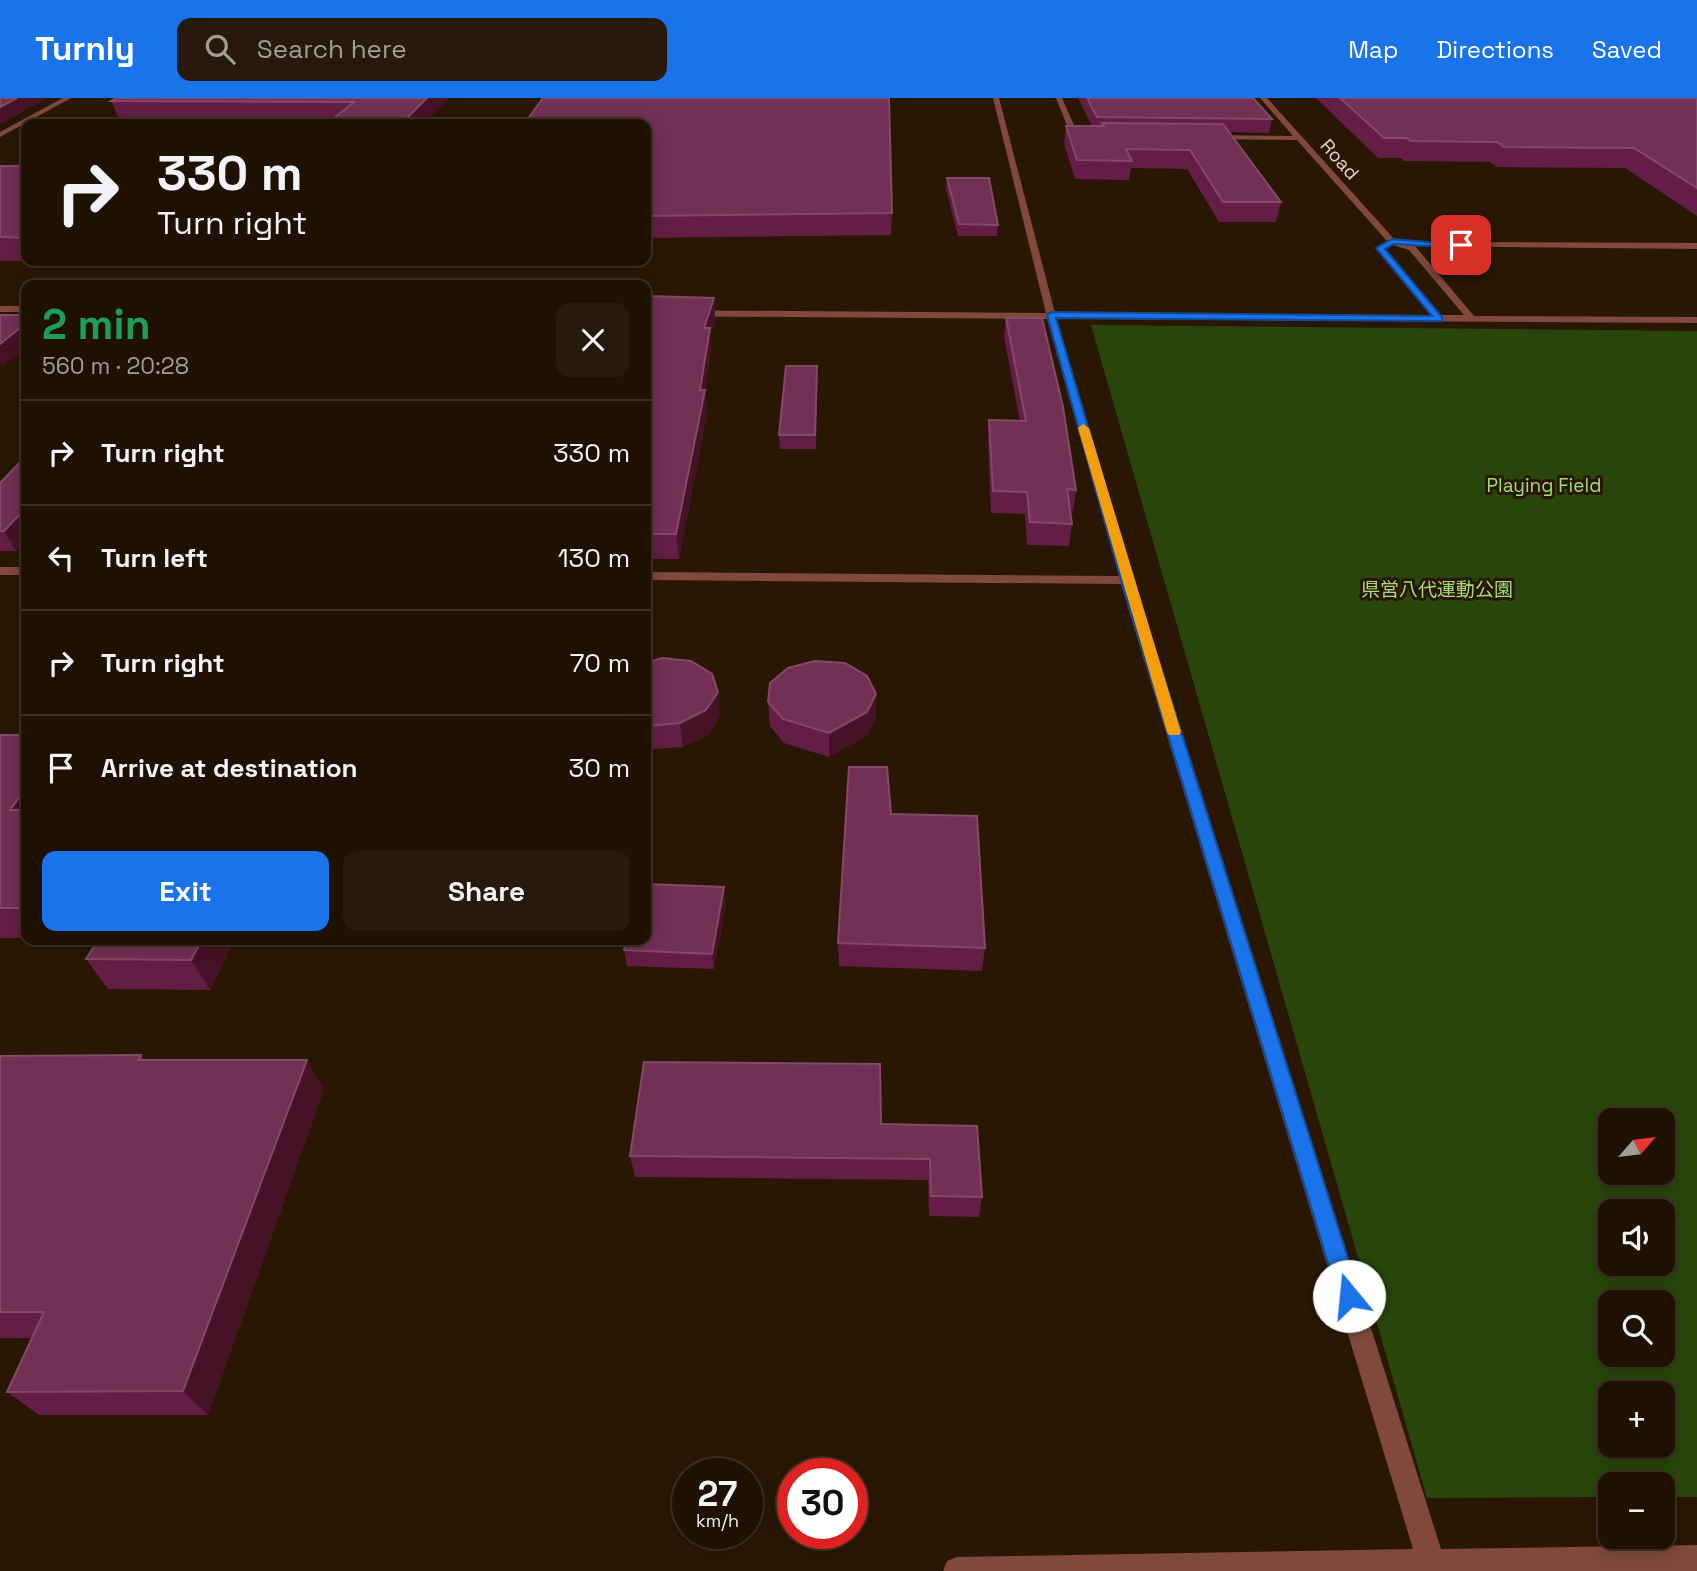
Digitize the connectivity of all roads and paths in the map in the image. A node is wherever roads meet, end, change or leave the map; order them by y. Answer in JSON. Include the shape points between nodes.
{"nodes":[{"id":1,"x":68,"y":98,"type":"edge"},
{"id":2,"x":996,"y":98,"type":"edge"},
{"id":3,"x":1059,"y":98,"type":"edge"},
{"id":4,"x":1264,"y":98,"type":"edge"},
{"id":5,"x":31,"y":119,"type":"edge"},
{"id":6,"x":0,"y":123,"type":"edge"},
{"id":7,"x":21,"y":124,"type":"edge"},
{"id":8,"x":21,"y":124,"type":"edge"},
{"id":9,"x":0,"y":135,"type":"edge"},
{"id":10,"x":1102,"y":136,"type":"edge"},
{"id":11,"x":1200,"y":137,"type":"edge"},
{"id":12,"x":1297,"y":138,"type":"junction"},
{"id":13,"x":1392,"y":242,"type":"junction"},
{"id":14,"x":1697,"y":246,"type":"edge"},
{"id":15,"x":0,"y":309,"type":"edge"},
{"id":16,"x":21,"y":309,"type":"edge"},
{"id":17,"x":651,"y":313,"type":"edge"},
{"id":18,"x":1051,"y":315,"type":"junction"},
{"id":19,"x":1439,"y":319,"type":"junction"},
{"id":20,"x":1472,"y":319,"type":"junction"},
{"id":21,"x":1697,"y":320,"type":"edge"},
{"id":22,"x":0,"y":571,"type":"edge"},
{"id":23,"x":21,"y":571,"type":"edge"},
{"id":24,"x":651,"y":576,"type":"edge"},
{"id":25,"x":1127,"y":580,"type":"junction"},
{"id":26,"x":1697,"y":1559,"type":"edge"},
{"id":27,"x":1431,"y":1562,"type":"junction"},
{"id":28,"x":957,"y":1571,"type":"edge"}],
"edges":[{"from":1,"to":5,"type":"street"},
{"from":2,"to":18,"type":"street"},
{"from":3,"to":10,"type":"street","via":[[1074,136]]},
{"from":4,"to":12,"type":"street"},
{"from":4,"to":13,"type":"street","name":"Road"},
{"from":6,"to":7,"type":"street"},
{"from":8,"to":9,"type":"street"},
{"from":11,"to":12,"type":"street"},
{"from":12,"to":13,"type":"street"},
{"from":13,"to":14,"type":"street"},
{"from":13,"to":19,"type":"street","via":[[1380,248]]},
{"from":13,"to":20,"type":"street","via":[[1412,248]]},
{"from":15,"to":16,"type":"street"},
{"from":17,"to":18,"type":"street"},
{"from":18,"to":19,"type":"street"},
{"from":18,"to":25,"type":"street"},
{"from":19,"to":20,"type":"street"},
{"from":20,"to":21,"type":"street"},
{"from":22,"to":23,"type":"street"},
{"from":24,"to":25,"type":"street"},
{"from":25,"to":27,"type":"street"},
{"from":26,"to":27,"type":"street"},
{"from":27,"to":28,"type":"street"}]}
